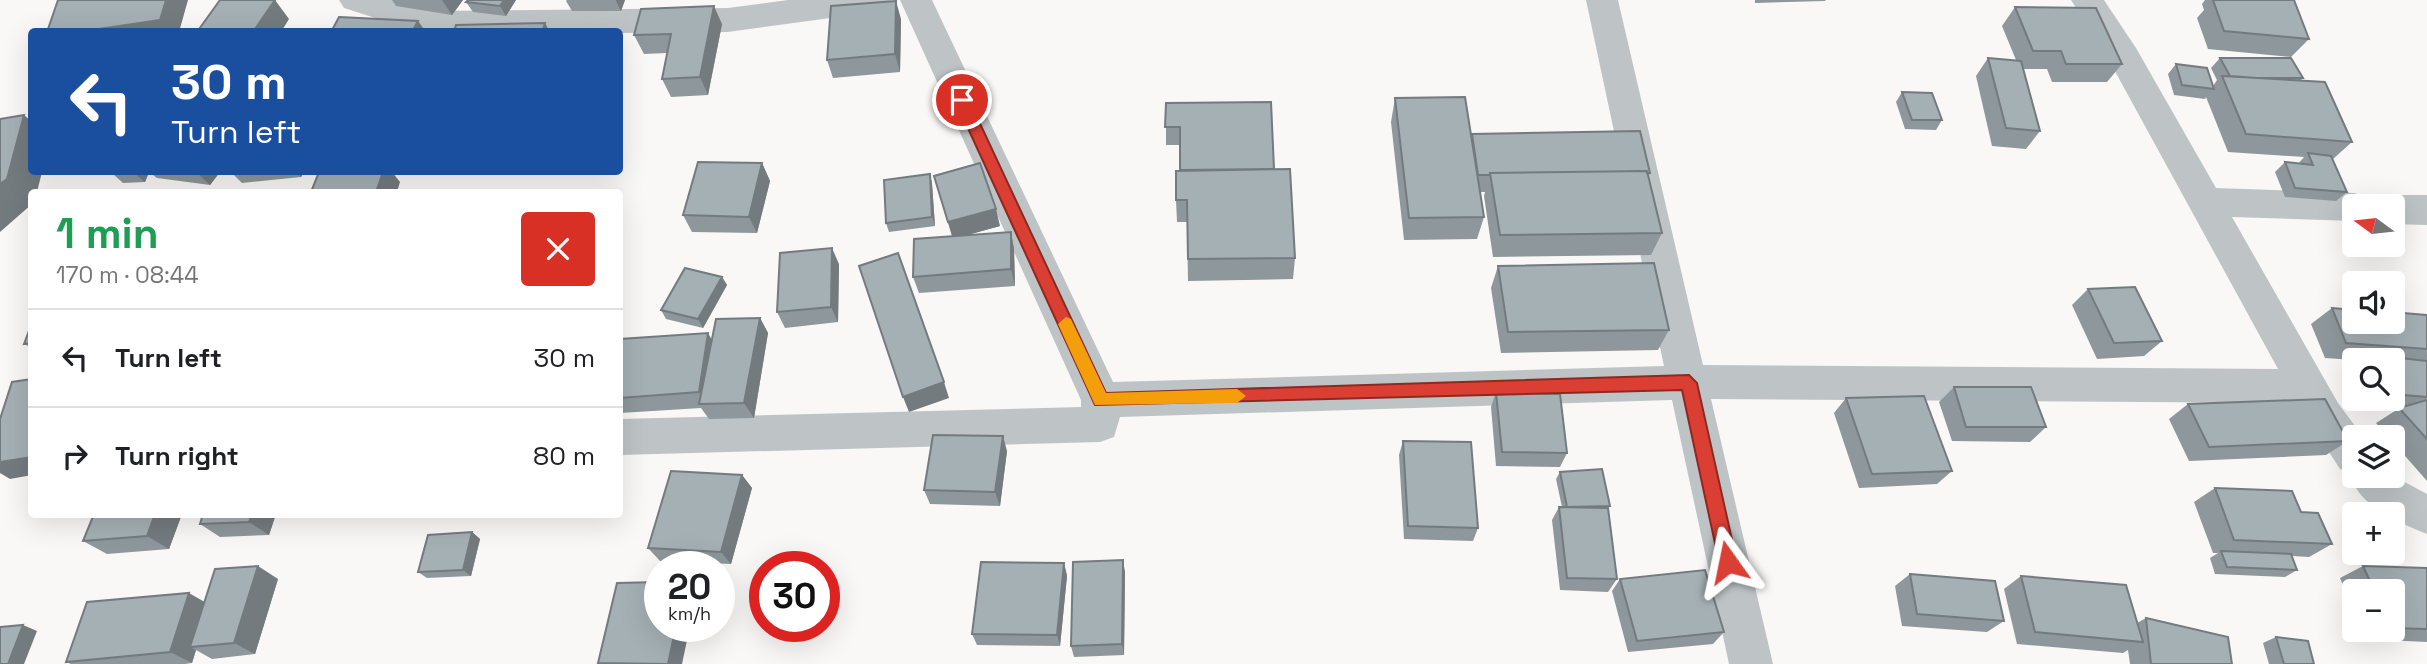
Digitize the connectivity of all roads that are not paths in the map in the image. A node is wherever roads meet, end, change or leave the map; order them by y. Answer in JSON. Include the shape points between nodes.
{"nodes":[{"id":1,"x":355,"y":0,"type":"edge"},
{"id":2,"x":875,"y":0,"type":"edge"},
{"id":3,"x":916,"y":0,"type":"edge"},
{"id":4,"x":1602,"y":0,"type":"edge"},
{"id":5,"x":2087,"y":0,"type":"edge"},
{"id":6,"x":2203,"y":202,"type":"junction"},
{"id":7,"x":2342,"y":207,"type":"edge"},
{"id":8,"x":2405,"y":209,"type":"edge"},
{"id":9,"x":2427,"y":210,"type":"edge"},
{"id":10,"x":1689,"y":383,"type":"junction"},
{"id":11,"x":2308,"y":386,"type":"junction"},
{"id":12,"x":1101,"y":400,"type":"junction"},
{"id":13,"x":623,"y":437,"type":"edge"},
{"id":14,"x":2342,"y":440,"type":"edge"},
{"id":15,"x":2381,"y":488,"type":"edge"},
{"id":16,"x":2427,"y":515,"type":"edge"},
{"id":17,"x":1751,"y":664,"type":"edge"}],
"edges":[{"from":1,"to":2,"type":"street","via":[[430,23],[729,20]]},
{"from":3,"to":12,"type":"street"},
{"from":4,"to":10,"type":"street"},
{"from":5,"to":6,"type":"street","via":[[2124,57]]},
{"from":6,"to":7,"type":"street"},
{"from":6,"to":11,"type":"street"},
{"from":8,"to":9,"type":"street"},
{"from":10,"to":11,"type":"street"},
{"from":10,"to":12,"type":"street"},
{"from":10,"to":17,"type":"street"},
{"from":11,"to":14,"type":"street"},
{"from":12,"to":13,"type":"street","via":[[1100,424]]},
{"from":15,"to":16,"type":"street"}]}
